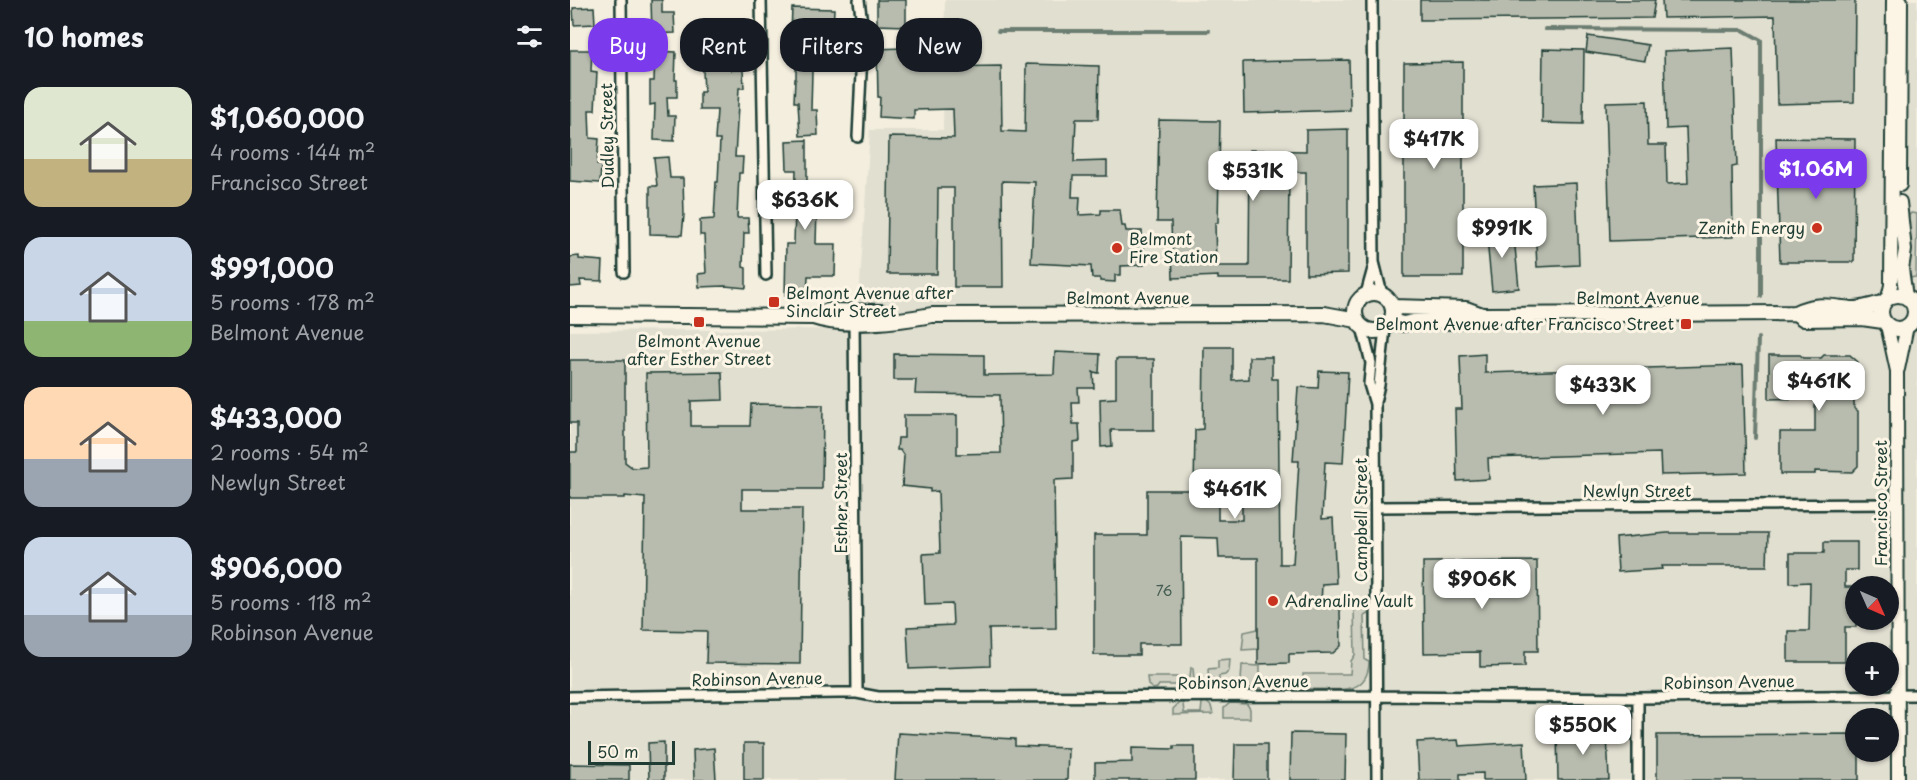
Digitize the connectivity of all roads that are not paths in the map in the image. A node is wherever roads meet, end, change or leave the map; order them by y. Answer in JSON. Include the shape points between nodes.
{"nodes":[{"id":1,"x":621,"y":0,"type":"edge"},
{"id":2,"x":762,"y":0,"type":"edge"},
{"id":3,"x":859,"y":0,"type":"edge"},
{"id":4,"x":1372,"y":0,"type":"edge"},
{"id":5,"x":1893,"y":0,"type":"edge"},
{"id":6,"x":1901,"y":0,"type":"edge"},
{"id":7,"x":858,"y":137,"type":"dead end"},
{"id":8,"x":1374,"y":262,"type":"junction"},
{"id":9,"x":624,"y":272,"type":"dead end"},
{"id":10,"x":766,"y":275,"type":"dead end"},
{"id":11,"x":1382,"y":294,"type":"junction"},
{"id":12,"x":1361,"y":299,"type":"junction"},
{"id":13,"x":1886,"y":301,"type":"junction"},
{"id":14,"x":1912,"y":302,"type":"edge"},
{"id":15,"x":1393,"y":307,"type":"junction"},
{"id":16,"x":1795,"y":313,"type":"junction"},
{"id":17,"x":1324,"y":314,"type":"junction"},
{"id":18,"x":570,"y":315,"type":"edge"},
{"id":19,"x":1482,"y":315,"type":"junction"},
{"id":20,"x":854,"y":317,"type":"junction"},
{"id":21,"x":1885,"y":323,"type":"junction"},
{"id":22,"x":1360,"y":324,"type":"junction"},
{"id":23,"x":1911,"y":324,"type":"edge"},
{"id":24,"x":1388,"y":325,"type":"junction"},
{"id":25,"x":1897,"y":370,"type":"junction"},
{"id":26,"x":1375,"y":404,"type":"junction"},
{"id":27,"x":1898,"y":504,"type":"junction"},
{"id":28,"x":1376,"y":507,"type":"junction"},
{"id":29,"x":1898,"y":642,"type":"edge"},
{"id":30,"x":857,"y":693,"type":"junction"},
{"id":31,"x":1899,"y":694,"type":"edge"},
{"id":32,"x":1917,"y":694,"type":"edge"},
{"id":33,"x":1845,"y":695,"type":"edge"},
{"id":34,"x":1377,"y":696,"type":"junction"},
{"id":35,"x":1898,"y":696,"type":"edge"},
{"id":36,"x":570,"y":697,"type":"edge"},
{"id":37,"x":1638,"y":698,"type":"junction"},
{"id":38,"x":1377,"y":780,"type":"edge"},
{"id":39,"x":1638,"y":780,"type":"edge"},
{"id":40,"x":1898,"y":780,"type":"edge"}],
"edges":[{"from":1,"to":9,"type":"street","name":"Dudley Street"},
{"from":2,"to":10,"type":"street"},
{"from":3,"to":7,"type":"street","via":[[863,31]]},
{"from":4,"to":8,"type":"street"},
{"from":5,"to":13,"type":"street","via":[[1891,285]]},
{"from":6,"to":14,"type":"street","via":[[1900,216],[1904,241],[1902,269]]},
{"from":8,"to":11,"type":"street"},
{"from":8,"to":12,"type":"street"},
{"from":11,"to":12,"type":"main road"},
{"from":11,"to":15,"type":"main road"},
{"from":12,"to":17,"type":"main road","name":"Belmont Avenue"},
{"from":12,"to":22,"type":"main road","via":[[1355,315]]},
{"from":13,"to":14,"type":"main road","via":[[1900,295]]},
{"from":13,"to":16,"type":"main road","name":"Belmont Avenue","via":[[1866,308],[1806,307]]},
{"from":13,"to":21,"type":"main road","via":[[1881,312]]},
{"from":14,"to":23,"type":"main road","via":[[1915,310]]},
{"from":15,"to":19,"type":"main road","name":"Belmont Avenue","via":[[1466,309]]},
{"from":15,"to":24,"type":"main road"},
{"from":16,"to":19,"type":"main road","name":"Belmont Avenue"},
{"from":16,"to":21,"type":"main road","name":"Belmont Avenue","via":[[1804,319],[1862,318]]},
{"from":17,"to":20,"type":"main road","name":"Belmont Avenue"},
{"from":17,"to":22,"type":"main road","name":"Belmont Avenue"},
{"from":18,"to":20,"type":"main road","name":"Belmont Avenue","via":[[813,316],[826,321]]},
{"from":19,"to":24,"type":"main road","name":"Belmont Avenue","via":[[1452,322],[1423,320]]},
{"from":20,"to":30,"type":"street","name":"Esther Street"},
{"from":21,"to":23,"type":"main road","via":[[1897,329]]},
{"from":21,"to":25,"type":"street","name":"Francisco Street"},
{"from":22,"to":24,"type":"main road","via":[[1373,331]]},
{"from":22,"to":26,"type":"street","name":"Campbell Street","via":[[1371,363],[1369,384]]},
{"from":23,"to":25,"type":"street","name":"Francisco Street"},
{"from":24,"to":26,"type":"street","name":"Campbell Street"},
{"from":25,"to":27,"type":"street","name":"Francisco Street"},
{"from":26,"to":28,"type":"street","name":"Campbell Street"},
{"from":27,"to":28,"type":"street","name":"Newlyn Street"},
{"from":27,"to":29,"type":"street","name":"Francisco Street"},
{"from":28,"to":34,"type":"street","name":"Campbell Street"},
{"from":30,"to":34,"type":"street","name":"Robinson Avenue","via":[[890,697]]},
{"from":30,"to":36,"type":"street","name":"Robinson Avenue"},
{"from":31,"to":32,"type":"street","name":"Robinson Avenue"},
{"from":33,"to":37,"type":"street","name":"Robinson Avenue"},
{"from":34,"to":37,"type":"street","name":"Robinson Avenue"},
{"from":34,"to":38,"type":"street","name":"Campbell Street"},
{"from":35,"to":40,"type":"street","name":"Francisco Street"},
{"from":37,"to":39,"type":"street"}]}
